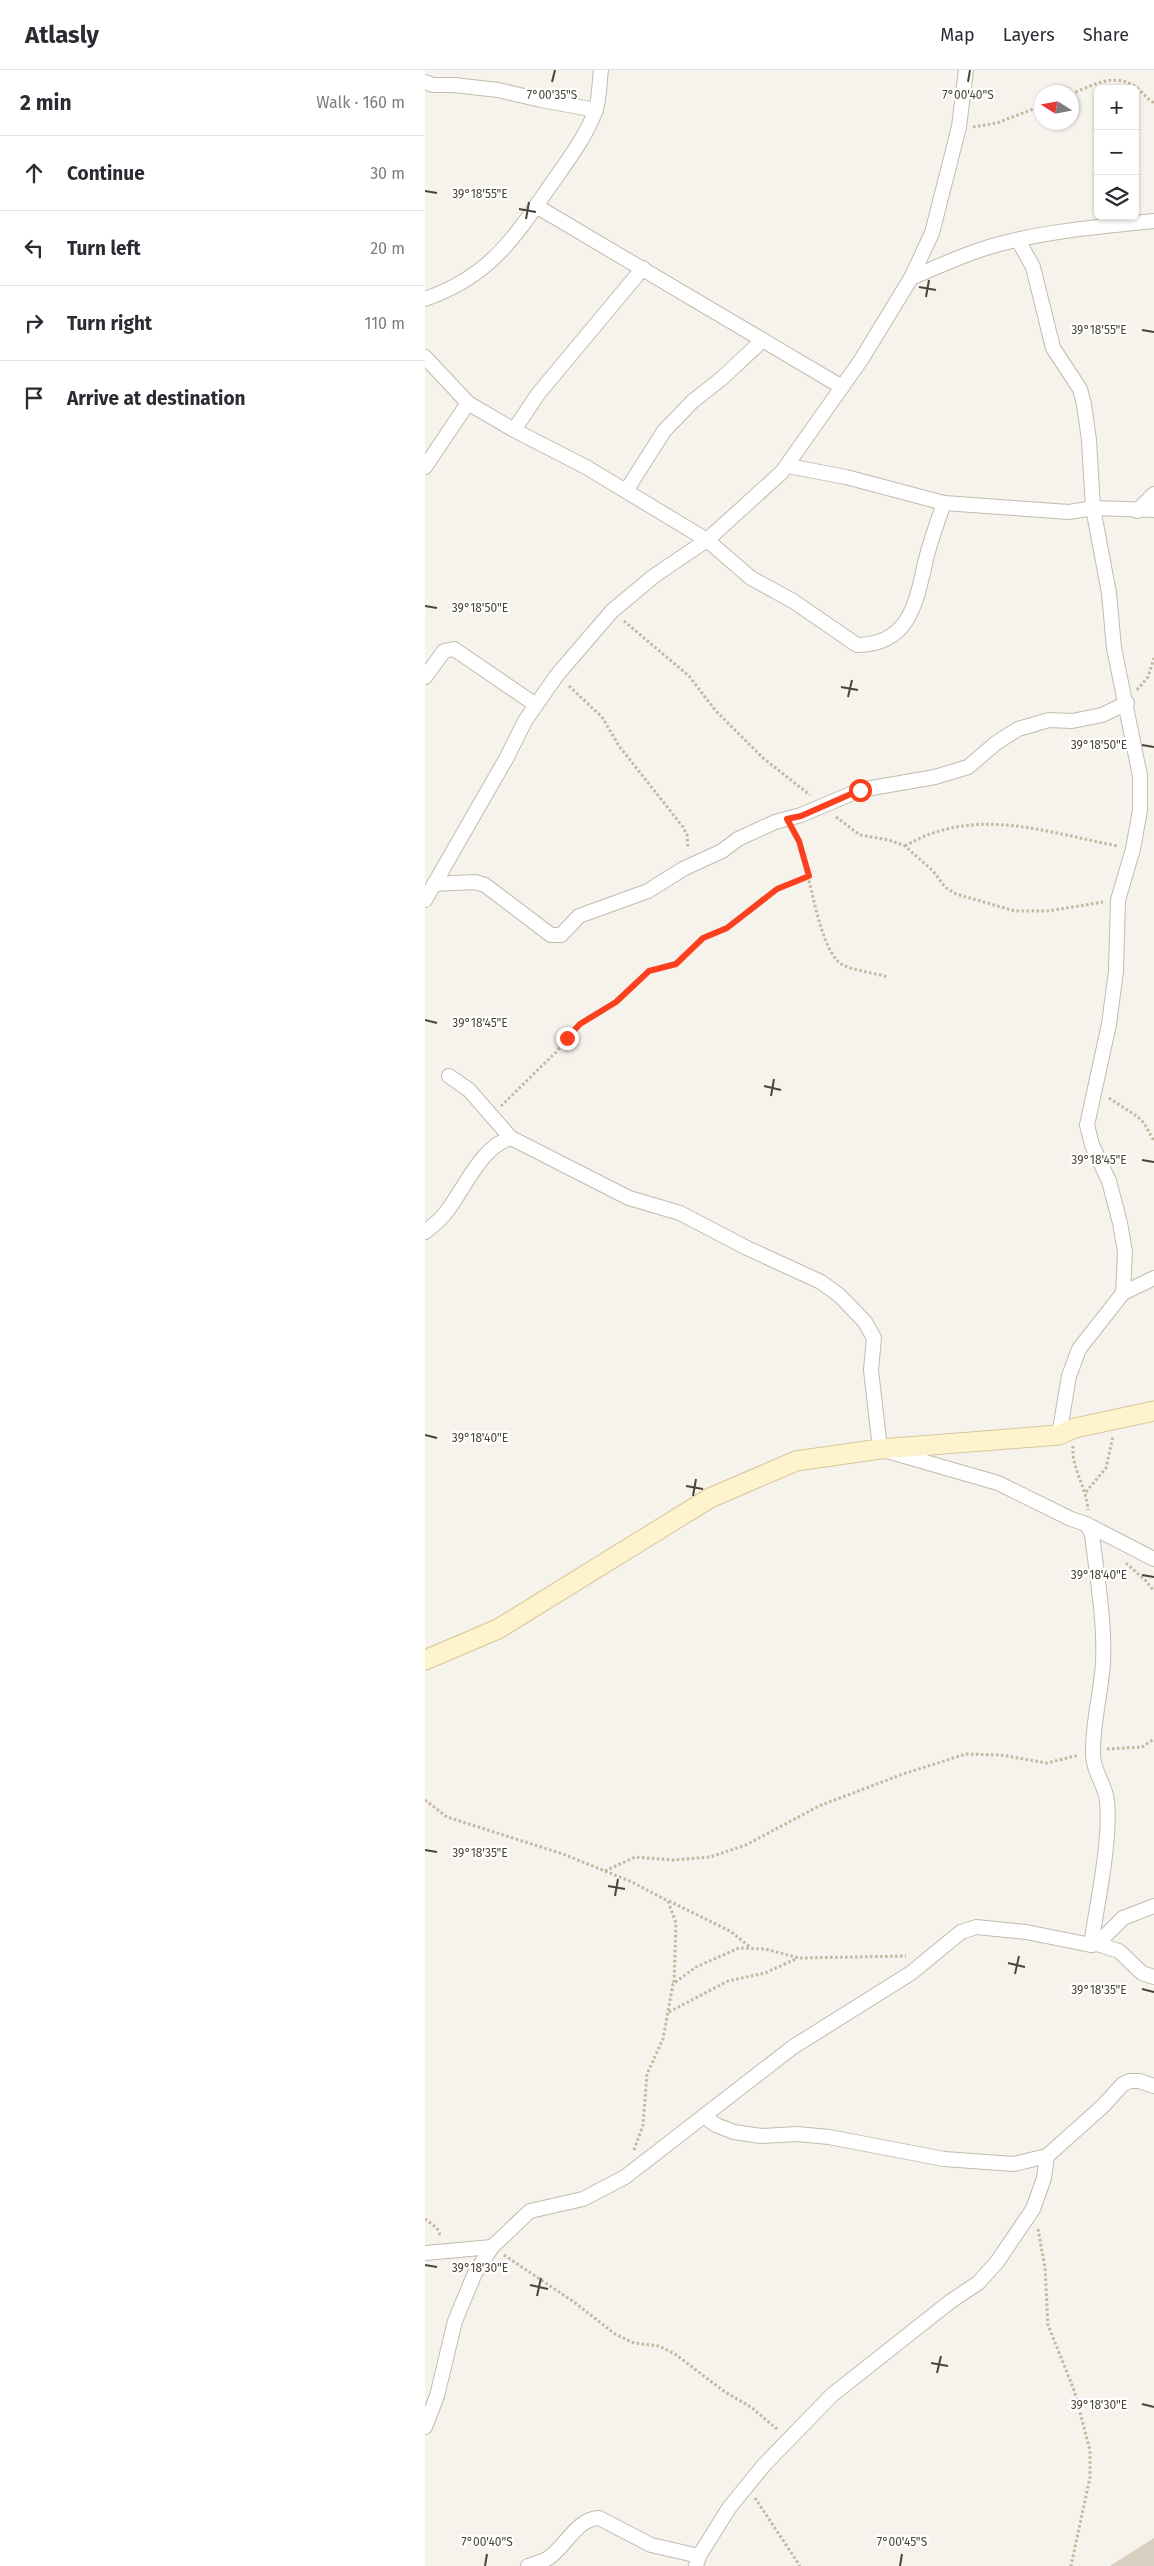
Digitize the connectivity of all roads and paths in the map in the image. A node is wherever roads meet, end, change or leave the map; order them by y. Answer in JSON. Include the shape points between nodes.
{"nodes":[{"id":1,"x":965,"y":70,"type":"edge"},
{"id":2,"x":601,"y":71,"type":"edge"},
{"id":3,"x":425,"y":82,"type":"edge"},
{"id":4,"x":1079,"y":91,"type":"edge"},
{"id":5,"x":1154,"y":103,"type":"edge"},
{"id":6,"x":1034,"y":109,"type":"edge"},
{"id":7,"x":596,"y":110,"type":"junction"},
{"id":8,"x":959,"y":128,"type":"junction"},
{"id":9,"x":536,"y":206,"type":"junction"},
{"id":10,"x":1154,"y":221,"type":"edge"},
{"id":11,"x":1018,"y":240,"type":"junction"},
{"id":12,"x":643,"y":268,"type":"junction"},
{"id":13,"x":911,"y":278,"type":"junction"},
{"id":14,"x":425,"y":299,"type":"edge"},
{"id":15,"x":763,"y":340,"type":"junction"},
{"id":16,"x":425,"y":357,"type":"edge"},
{"id":17,"x":842,"y":387,"type":"junction"},
{"id":18,"x":468,"y":403,"type":"junction"},
{"id":19,"x":514,"y":430,"type":"junction"},
{"id":20,"x":425,"y":466,"type":"edge"},
{"id":21,"x":788,"y":466,"type":"junction"},
{"id":22,"x":626,"y":491,"type":"junction"},
{"id":23,"x":1154,"y":494,"type":"edge"},
{"id":24,"x":944,"y":503,"type":"junction"},
{"id":25,"x":1093,"y":508,"type":"junction"},
{"id":26,"x":1154,"y":510,"type":"edge"},
{"id":27,"x":1137,"y":511,"type":"junction"},
{"id":28,"x":707,"y":540,"type":"junction"},
{"id":29,"x":612,"y":611,"type":"junction"},
{"id":30,"x":1154,"y":658,"type":"edge"},
{"id":31,"x":557,"y":675,"type":"junction"},
{"id":32,"x":425,"y":677,"type":"edge"},
{"id":33,"x":1127,"y":701,"type":"junction"},
{"id":34,"x":536,"y":704,"type":"junction"},
{"id":35,"x":823,"y":806,"type":"junction"},
{"id":36,"x":787,"y":819,"type":"junction"},
{"id":37,"x":905,"y":846,"type":"junction"},
{"id":38,"x":1133,"y":849,"type":"junction"},
{"id":39,"x":683,"y":869,"type":"junction"},
{"id":40,"x":809,"y":876,"type":"junction"},
{"id":41,"x":435,"y":884,"type":"junction"},
{"id":42,"x":425,"y":900,"type":"edge"},
{"id":43,"x":1117,"y":900,"type":"junction"},
{"id":44,"x":888,"y":976,"type":"dead end"},
{"id":45,"x":449,"y":1076,"type":"dead end"},
{"id":46,"x":1097,"y":1078,"type":"junction"},
{"id":47,"x":493,"y":1116,"type":"junction"},
{"id":48,"x":511,"y":1138,"type":"junction"},
{"id":49,"x":1154,"y":1141,"type":"edge"},
{"id":50,"x":425,"y":1232,"type":"edge"},
{"id":51,"x":1154,"y":1278,"type":"edge"},
{"id":52,"x":1123,"y":1293,"type":"junction"},
{"id":53,"x":1154,"y":1411,"type":"edge"},
{"id":54,"x":1117,"y":1419,"type":"junction"},
{"id":55,"x":1067,"y":1432,"type":"junction"},
{"id":56,"x":881,"y":1449,"type":"junction"},
{"id":57,"x":1086,"y":1493,"type":"junction"},
{"id":58,"x":1086,"y":1524,"type":"junction"},
{"id":59,"x":1154,"y":1559,"type":"edge"},
{"id":60,"x":425,"y":1660,"type":"edge"},
{"id":61,"x":1154,"y":1739,"type":"edge"},
{"id":62,"x":1092,"y":1753,"type":"junction"},
{"id":63,"x":425,"y":1800,"type":"edge"},
{"id":64,"x":605,"y":1871,"type":"junction"},
{"id":65,"x":669,"y":1901,"type":"junction"},
{"id":66,"x":1154,"y":1906,"type":"edge"},
{"id":67,"x":1094,"y":1944,"type":"junction"},
{"id":68,"x":750,"y":1947,"type":"junction"},
{"id":69,"x":912,"y":1954,"type":"dead end"},
{"id":70,"x":799,"y":1958,"type":"junction"},
{"id":71,"x":1154,"y":1977,"type":"edge"},
{"id":72,"x":673,"y":1984,"type":"junction"},
{"id":73,"x":668,"y":2013,"type":"junction"},
{"id":74,"x":1154,"y":2086,"type":"edge"},
{"id":75,"x":705,"y":2117,"type":"junction"},
{"id":76,"x":1047,"y":2156,"type":"junction"},
{"id":77,"x":625,"y":2177,"type":"junction"},
{"id":78,"x":1033,"y":2209,"type":"junction"},
{"id":79,"x":425,"y":2219,"type":"edge"},
{"id":80,"x":492,"y":2246,"type":"junction"},
{"id":81,"x":447,"y":2251,"type":"junction"},
{"id":82,"x":425,"y":2252,"type":"edge"},
{"id":83,"x":425,"y":2427,"type":"edge"},
{"id":84,"x":789,"y":2441,"type":"junction"},
{"id":85,"x":747,"y":2487,"type":"junction"},
{"id":86,"x":697,"y":2561,"type":"edge"},
{"id":87,"x":528,"y":2566,"type":"edge"},
{"id":88,"x":800,"y":2566,"type":"edge"},
{"id":89,"x":1071,"y":2566,"type":"edge"}],
"edges":[{"from":1,"to":8,"type":"street"},
{"from":2,"to":7,"type":"street"},
{"from":3,"to":7,"type":"street","via":[[498,90]]},
{"from":4,"to":5,"type":"path","via":[[1105,80],[1121,80],[1135,86]]},
{"from":6,"to":8,"type":"path","via":[[997,123]]},
{"from":7,"to":9,"type":"street","via":[[580,143]]},
{"from":8,"to":13,"type":"street","via":[[932,233]]},
{"from":9,"to":12,"type":"street"},
{"from":9,"to":14,"type":"street","via":[[512,241],[475,274],[450,290]]},
{"from":10,"to":11,"type":"street","via":[[1062,231]]},
{"from":11,"to":13,"type":"street","via":[[957,258]]},
{"from":11,"to":25,"type":"street","via":[[1033,267],[1053,348],[1080,389],[1085,404]]},
{"from":12,"to":15,"type":"street"},
{"from":12,"to":19,"type":"street","via":[[538,394]]},
{"from":13,"to":17,"type":"street"},
{"from":15,"to":17,"type":"street"},
{"from":15,"to":22,"type":"street","via":[[664,431]]},
{"from":16,"to":18,"type":"street"},
{"from":17,"to":21,"type":"street"},
{"from":18,"to":19,"type":"street"},
{"from":18,"to":20,"type":"street"},
{"from":19,"to":22,"type":"street"},
{"from":21,"to":24,"type":"street","via":[[846,477]]},
{"from":21,"to":28,"type":"street"},
{"from":22,"to":28,"type":"street"},
{"from":23,"to":27,"type":"street"},
{"from":24,"to":25,"type":"street","via":[[1069,512]]},
{"from":24,"to":28,"type":"street","via":[[911,614],[893,635],[866,645],[851,643],[793,601],[751,578]]},
{"from":25,"to":27,"type":"street"},
{"from":25,"to":33,"type":"street","via":[[1109,593],[1115,648]]},
{"from":26,"to":27,"type":"street"},
{"from":28,"to":29,"type":"street","via":[[654,576]]},
{"from":29,"to":31,"type":"street"},
{"from":29,"to":35,"type":"path","via":[[689,676],[715,710],[763,758]]},
{"from":30,"to":33,"type":"path","via":[[1148,677]]},
{"from":31,"to":34,"type":"street"},
{"from":31,"to":39,"type":"path","via":[[602,717],[619,746],[683,827],[689,847]]},
{"from":32,"to":34,"type":"street","via":[[444,651],[454,650]]},
{"from":33,"to":35,"type":"street","via":[[1102,715],[1071,721],[1049,720],[1018,728],[967,767],[935,777],[860,790]]},
{"from":33,"to":38,"type":"street","via":[[1140,776],[1140,810]]},
{"from":34,"to":41,"type":"street"},
{"from":35,"to":36,"type":"street"},
{"from":35,"to":37,"type":"path","via":[[859,835]]},
{"from":36,"to":39,"type":"street","via":[[738,838],[721,851]]},
{"from":36,"to":40,"type":"path","via":[[799,841]]},
{"from":37,"to":38,"type":"path","via":[[931,833],[980,822]]},
{"from":37,"to":43,"type":"path","via":[[956,894],[1015,911],[1048,912]]},
{"from":38,"to":43,"type":"street"},
{"from":39,"to":41,"type":"street","via":[[647,891],[579,916],[561,935],[556,936],[485,886],[475,882]]},
{"from":40,"to":44,"type":"path","via":[[820,926],[833,957],[843,965]]},
{"from":40,"to":47,"type":"path","via":[[777,889],[727,928],[703,938],[676,964],[649,971],[616,1002],[575,1028]]},
{"from":41,"to":42,"type":"street"},
{"from":43,"to":46,"type":"street","via":[[1116,971]]},
{"from":45,"to":47,"type":"street","via":[[469,1090]]},
{"from":46,"to":49,"type":"path","via":[[1109,1099],[1138,1117]]},
{"from":46,"to":52,"type":"street","via":[[1087,1125],[1121,1223],[1125,1252]]},
{"from":47,"to":48,"type":"street"},
{"from":48,"to":50,"type":"street","via":[[501,1140],[493,1147],[442,1217]]},
{"from":48,"to":56,"type":"street","via":[[613,1191],[680,1213],[821,1282],[839,1295],[865,1322],[874,1338],[871,1370]]},
{"from":51,"to":52,"type":"street"},
{"from":52,"to":55,"type":"street","via":[[1079,1349],[1069,1376]]},
{"from":53,"to":54,"type":"street"},
{"from":54,"to":55,"type":"street"},
{"from":54,"to":57,"type":"path","via":[[1106,1468]]},
{"from":55,"to":56,"type":"street"},
{"from":55,"to":57,"type":"path"},
{"from":56,"to":58,"type":"street","via":[[998,1483]]},
{"from":56,"to":60,"type":"street","via":[[796,1461],[710,1498],[498,1629]]},
{"from":57,"to":58,"type":"path"},
{"from":58,"to":59,"type":"street"},
{"from":58,"to":62,"type":"street","via":[[1092,1534],[1103,1664]]},
{"from":61,"to":62,"type":"path","via":[[1142,1747]]},
{"from":62,"to":64,"type":"path","via":[[1047,1763],[1001,1755],[967,1754],[819,1806],[746,1845],[710,1857],[673,1860],[635,1857]]},
{"from":62,"to":67,"type":"street","via":[[1095,1772],[1105,1790],[1107,1820]]},
{"from":63,"to":64,"type":"path","via":[[447,1817],[563,1854]]},
{"from":64,"to":65,"type":"path"},
{"from":65,"to":68,"type":"path","via":[[730,1931]]},
{"from":65,"to":72,"type":"path","via":[[676,1923]]},
{"from":66,"to":67,"type":"street","via":[[1123,1918]]},
{"from":67,"to":71,"type":"street","via":[[1119,1951],[1141,1973]]},
{"from":67,"to":75,"type":"street","via":[[976,1927],[961,1932],[911,1973],[793,2047]]},
{"from":68,"to":70,"type":"path"},
{"from":68,"to":72,"type":"path","via":[[739,1948],[696,1967]]},
{"from":69,"to":70,"type":"path","via":[[904,1957]]},
{"from":70,"to":73,"type":"path","via":[[765,1972],[729,1981]]},
{"from":72,"to":73,"type":"path"},
{"from":73,"to":77,"type":"path","via":[[663,2039],[647,2074],[643,2125]]},
{"from":74,"to":76,"type":"street","via":[[1130,2081],[1123,2084]]},
{"from":75,"to":76,"type":"street","via":[[734,2132],[761,2136],[797,2134],[829,2137],[943,2159],[1014,2164]]},
{"from":75,"to":77,"type":"street"},
{"from":76,"to":78,"type":"street","via":[[1044,2178]]},
{"from":77,"to":80,"type":"street","via":[[583,2199],[530,2211]]},
{"from":78,"to":84,"type":"street","via":[[997,2262],[978,2283],[863,2369]]},
{"from":78,"to":89,"type":"path","via":[[1045,2268],[1048,2324],[1074,2390],[1090,2450],[1090,2477]]},
{"from":79,"to":81,"type":"path","via":[[437,2228]]},
{"from":80,"to":81,"type":"street"},
{"from":80,"to":83,"type":"street","via":[[475,2273],[455,2321],[437,2396]]},
{"from":80,"to":84,"type":"path","via":[[575,2302],[615,2334],[634,2342],[659,2346],[675,2354],[725,2392],[751,2406]]},
{"from":81,"to":82,"type":"street"},
{"from":84,"to":85,"type":"street"},
{"from":85,"to":86,"type":"street","via":[[729,2508]]},
{"from":85,"to":88,"type":"path"},
{"from":86,"to":87,"type":"street","via":[[594,2518],[585,2522],[548,2558]]}]}
